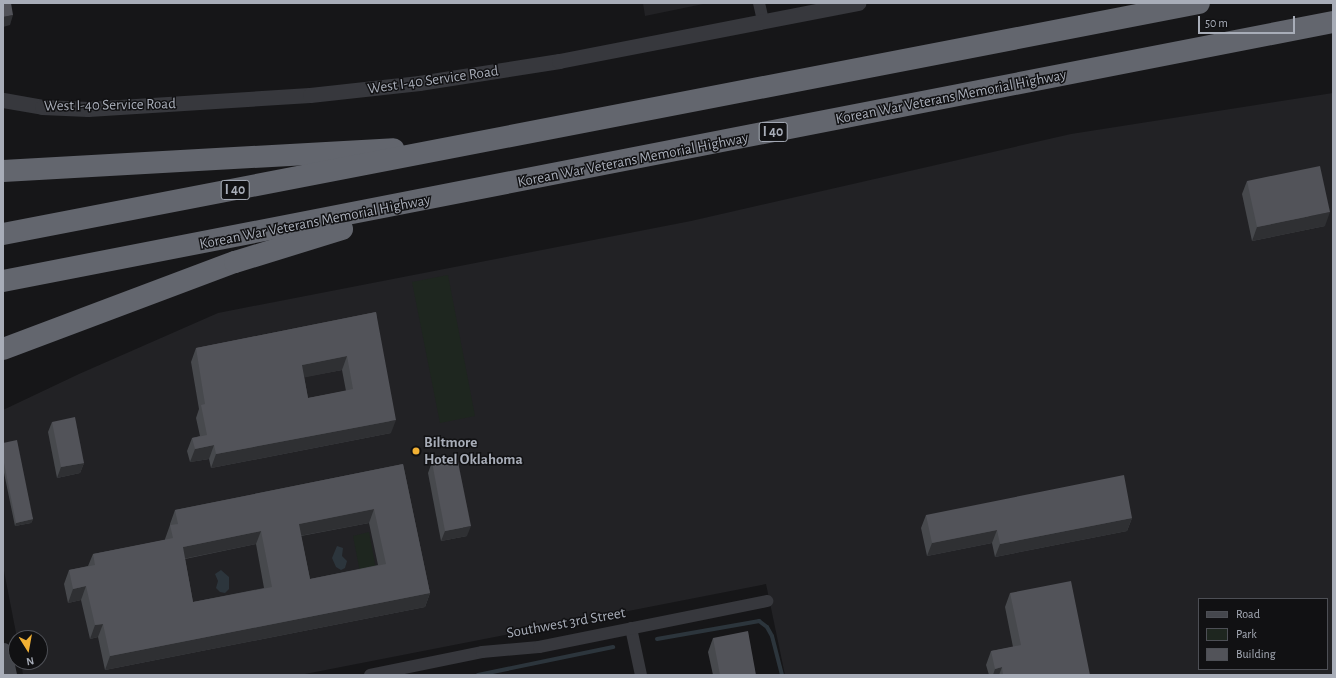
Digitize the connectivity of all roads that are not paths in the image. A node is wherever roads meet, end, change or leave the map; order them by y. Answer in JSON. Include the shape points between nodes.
{"nodes":[{"id":1,"x":759,"y":3,"type":"edge"},
{"id":2,"x":858,"y":3,"type":"edge"},
{"id":3,"x":1199,"y":3,"type":"edge"},
{"id":4,"x":763,"y":22,"type":"junction"},
{"id":5,"x":1333,"y":22,"type":"edge"},
{"id":6,"x":3,"y":100,"type":"edge"},
{"id":7,"x":467,"y":146,"type":"junction"},
{"id":8,"x":3,"y":171,"type":"edge"},
{"id":9,"x":452,"y":196,"type":"junction"},
{"id":10,"x":3,"y":234,"type":"edge"},
{"id":11,"x":3,"y":282,"type":"edge"},
{"id":12,"x":3,"y":349,"type":"edge"},
{"id":13,"x":767,"y":601,"type":"dead end"},
{"id":14,"x":631,"y":628,"type":"junction"},
{"id":15,"x":3,"y":651,"type":"edge"},
{"id":16,"x":8,"y":675,"type":"edge"},
{"id":17,"x":370,"y":675,"type":"edge"},
{"id":18,"x":641,"y":675,"type":"edge"}],
"edges":[{"from":1,"to":4,"type":"street"},
{"from":2,"to":4,"type":"street","name":"West I-40 Service Road"},
{"from":3,"to":7,"type":"highway","number":"I 40"},
{"from":4,"to":6,"type":"street","name":"West I-40 Service Road","via":[[499,71],[356,90],[88,109],[42,107]]},
{"from":5,"to":9,"type":"highway","name":"Korean War Veterans Memorial Highway","number":"I 40"},
{"from":7,"to":8,"type":"highway","via":[[327,151]]},
{"from":7,"to":10,"type":"highway","number":"I 40"},
{"from":9,"to":11,"type":"highway","name":"Korean War Veterans Memorial Highway","number":"I 40"},
{"from":9,"to":12,"type":"highway","via":[[235,262]]},
{"from":13,"to":14,"type":"street","name":"Southwest 3rd Street"},
{"from":14,"to":17,"type":"street","name":"Southwest 3rd Street","via":[[539,647],[482,652]]},
{"from":14,"to":18,"type":"street"},
{"from":15,"to":16,"type":"main road"}]}
